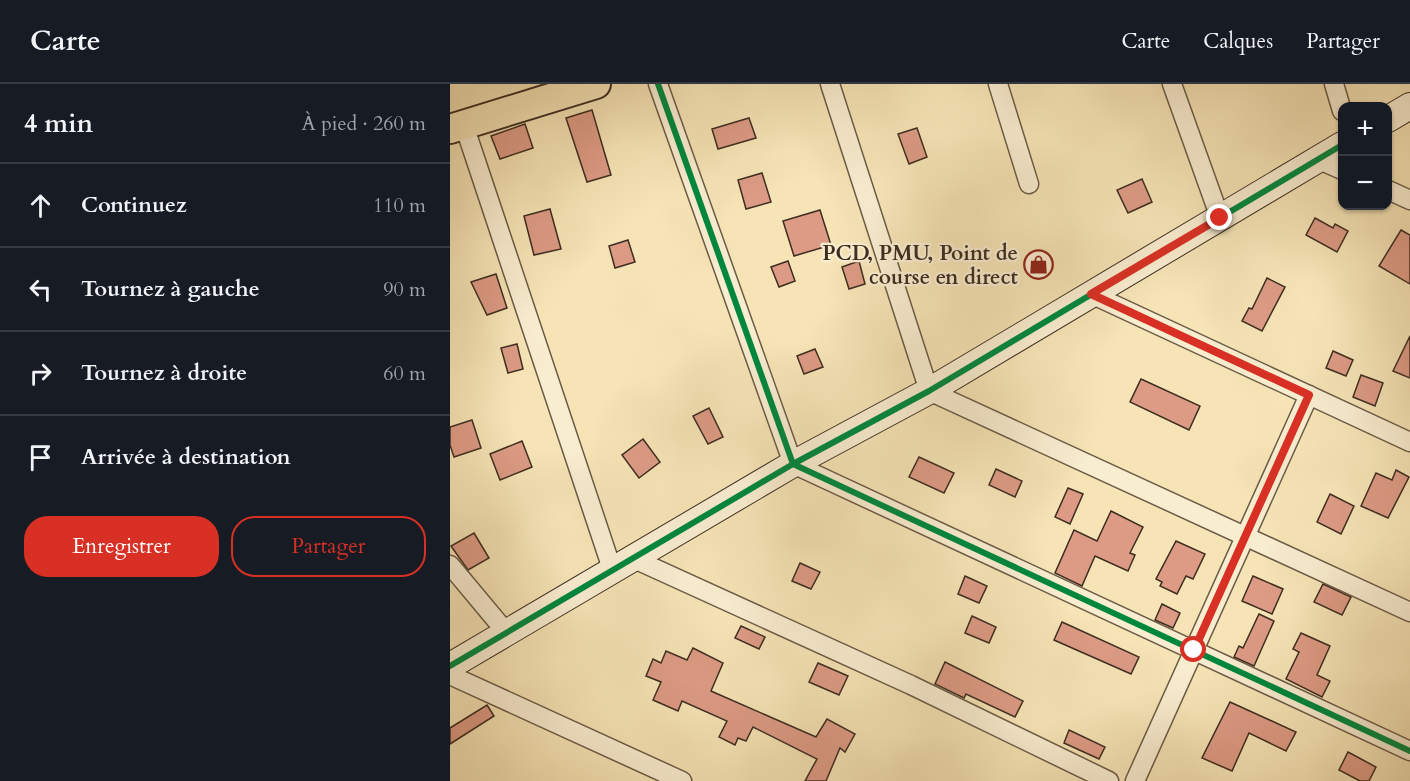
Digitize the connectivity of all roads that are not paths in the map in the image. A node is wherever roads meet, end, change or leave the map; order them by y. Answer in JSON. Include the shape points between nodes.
{"nodes":[{"id":1,"x":596,"y":84,"type":"edge"},
{"id":2,"x":658,"y":84,"type":"edge"},
{"id":3,"x":830,"y":84,"type":"edge"},
{"id":4,"x":998,"y":84,"type":"edge"},
{"id":5,"x":1172,"y":84,"type":"edge"},
{"id":6,"x":1334,"y":84,"type":"edge"},
{"id":7,"x":548,"y":91,"type":"edge"},
{"id":8,"x":1339,"y":102,"type":"edge"},
{"id":9,"x":1410,"y":105,"type":"edge"},
{"id":10,"x":1392,"y":116,"type":"edge"},
{"id":11,"x":457,"y":127,"type":"edge"},
{"id":12,"x":1338,"y":147,"type":"edge"},
{"id":13,"x":1317,"y":159,"type":"junction"},
{"id":14,"x":1338,"y":168,"type":"edge"},
{"id":15,"x":1029,"y":184,"type":"dead end"},
{"id":16,"x":1392,"y":192,"type":"edge"},
{"id":17,"x":1410,"y":200,"type":"edge"},
{"id":18,"x":1220,"y":218,"type":"junction"},
{"id":19,"x":1091,"y":294,"type":"junction"},
{"id":20,"x":929,"y":391,"type":"junction"},
{"id":21,"x":1309,"y":395,"type":"junction"},
{"id":22,"x":1410,"y":442,"type":"edge"},
{"id":23,"x":793,"y":464,"type":"junction"},
{"id":24,"x":1245,"y":536,"type":"junction"},
{"id":25,"x":622,"y":564,"type":"junction"},
{"id":26,"x":450,"y":565,"type":"edge"},
{"id":27,"x":1410,"y":612,"type":"edge"},
{"id":28,"x":506,"y":632,"type":"junction"},
{"id":29,"x":1194,"y":650,"type":"junction"},
{"id":30,"x":450,"y":666,"type":"edge"},
{"id":31,"x":450,"y":675,"type":"edge"},
{"id":32,"x":1410,"y":751,"type":"edge"},
{"id":33,"x":677,"y":780,"type":"edge"},
{"id":34,"x":1109,"y":781,"type":"edge"},
{"id":35,"x":1135,"y":781,"type":"edge"}],
"edges":[{"from":1,"to":7,"type":"main road"},
{"from":2,"to":23,"type":"street"},
{"from":3,"to":20,"type":"street"},
{"from":4,"to":15,"type":"street"},
{"from":5,"to":18,"type":"street"},
{"from":6,"to":8,"type":"street"},
{"from":7,"to":11,"type":"main road"},
{"from":9,"to":10,"type":"street"},
{"from":11,"to":25,"type":"street"},
{"from":12,"to":13,"type":"street"},
{"from":13,"to":14,"type":"street"},
{"from":13,"to":18,"type":"street"},
{"from":16,"to":17,"type":"street"},
{"from":18,"to":19,"type":"street"},
{"from":19,"to":20,"type":"street"},
{"from":19,"to":21,"type":"street"},
{"from":20,"to":23,"type":"street"},
{"from":20,"to":24,"type":"street"},
{"from":21,"to":22,"type":"street"},
{"from":21,"to":24,"type":"street"},
{"from":23,"to":25,"type":"street"},
{"from":23,"to":29,"type":"street"},
{"from":24,"to":27,"type":"street"},
{"from":24,"to":29,"type":"street"},
{"from":25,"to":28,"type":"street"},
{"from":25,"to":34,"type":"street","via":[[911,686]]},
{"from":26,"to":28,"type":"street"},
{"from":28,"to":30,"type":"street"},
{"from":29,"to":32,"type":"street"},
{"from":29,"to":35,"type":"street"},
{"from":31,"to":33,"type":"street"}]}
